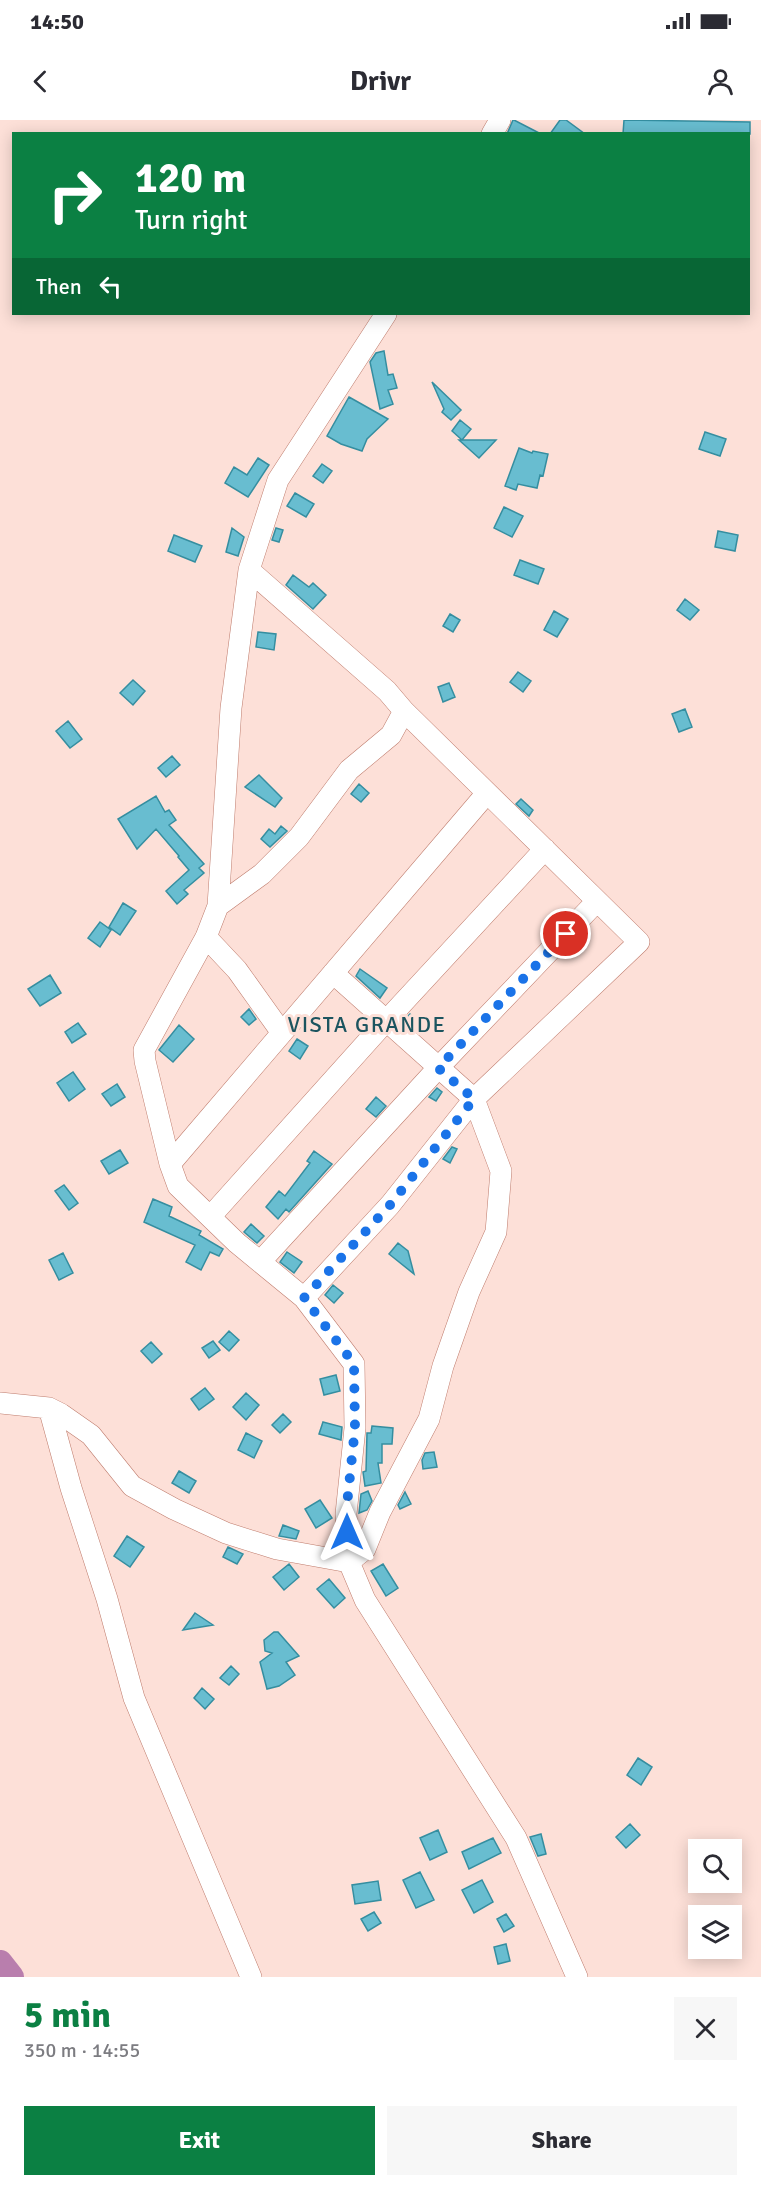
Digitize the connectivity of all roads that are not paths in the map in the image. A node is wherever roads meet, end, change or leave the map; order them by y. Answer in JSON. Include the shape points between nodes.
{"nodes":[{"id":1,"x":385,"y":315,"type":"edge"},
{"id":2,"x":249,"y":570,"type":"junction"},
{"id":3,"x":404,"y":711,"type":"junction"},
{"id":4,"x":487,"y":793,"type":"junction"},
{"id":5,"x":545,"y":849,"type":"junction"},
{"id":6,"x":597,"y":901,"type":"junction"},
{"id":7,"x":218,"y":906,"type":"junction"},
{"id":8,"x":206,"y":937,"type":"junction"},
{"id":9,"x":333,"y":973,"type":"junction"},
{"id":10,"x":386,"y":1021,"type":"junction"},
{"id":11,"x":282,"y":1033,"type":"junction"},
{"id":12,"x":438,"y":1068,"type":"junction"},
{"id":13,"x":474,"y":1099,"type":"junction"},
{"id":14,"x":170,"y":1164,"type":"junction"},
{"id":15,"x":210,"y":1217,"type":"junction"},
{"id":16,"x":261,"y":1261,"type":"junction"},
{"id":17,"x":304,"y":1298,"type":"junction"},
{"id":18,"x":0,"y":1403,"type":"edge"},
{"id":19,"x":49,"y":1408,"type":"junction"},
{"id":20,"x":349,"y":1562,"type":"junction"},
{"id":21,"x":251,"y":1977,"type":"edge"},
{"id":22,"x":577,"y":1977,"type":"edge"}],
"edges":[{"from":1,"to":2,"type":"street","via":[[278,480]]},
{"from":2,"to":3,"type":"street","via":[[387,691]]},
{"from":2,"to":7,"type":"street","via":[[231,708]]},
{"from":3,"to":4,"type":"street"},
{"from":3,"to":7,"type":"street","via":[[391,735],[349,770],[299,837],[262,874]]},
{"from":4,"to":5,"type":"street"},
{"from":4,"to":9,"type":"street"},
{"from":5,"to":6,"type":"street"},
{"from":5,"to":10,"type":"street"},
{"from":6,"to":12,"type":"street"},
{"from":6,"to":13,"type":"street","via":[[639,942]]},
{"from":7,"to":8,"type":"street"},
{"from":8,"to":11,"type":"street","via":[[237,970]]},
{"from":8,"to":14,"type":"street","via":[[144,1050]]},
{"from":9,"to":10,"type":"street"},
{"from":9,"to":11,"type":"street"},
{"from":10,"to":12,"type":"street"},
{"from":10,"to":15,"type":"street"},
{"from":11,"to":14,"type":"street"},
{"from":12,"to":13,"type":"street"},
{"from":12,"to":16,"type":"street"},
{"from":13,"to":17,"type":"street","via":[[390,1205]]},
{"from":13,"to":20,"type":"street","via":[[501,1170],[496,1232],[442,1366],[429,1419],[364,1548]]},
{"from":14,"to":15,"type":"street","via":[[178,1186]]},
{"from":15,"to":16,"type":"street"},
{"from":16,"to":17,"type":"street"},
{"from":17,"to":20,"type":"street","via":[[354,1364],[355,1428],[346,1514]]},
{"from":18,"to":19,"type":"street"},
{"from":19,"to":20,"type":"street","via":[[91,1435],[132,1486],[174,1509],[226,1533],[276,1549]]},
{"from":19,"to":21,"type":"street","via":[[134,1698]]},
{"from":20,"to":22,"type":"street","via":[[364,1600],[516,1838]]}]}
